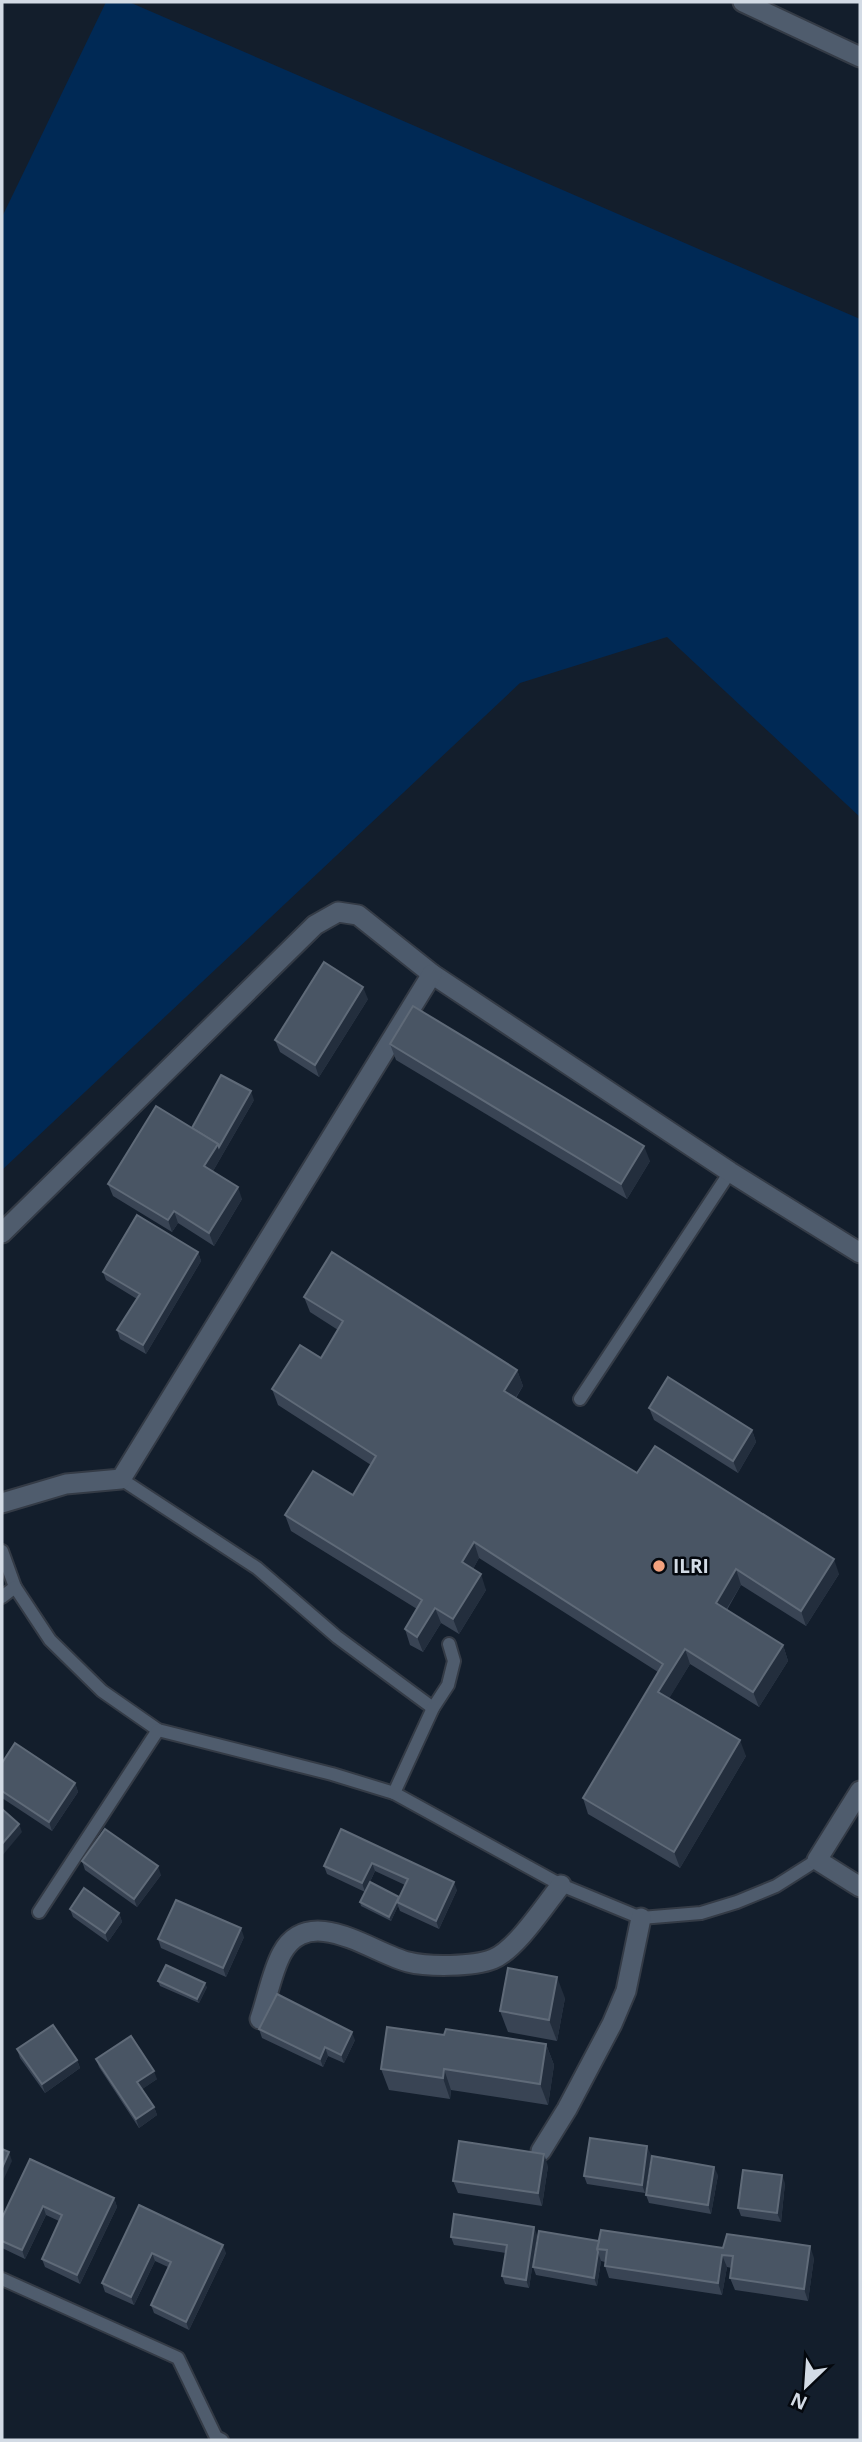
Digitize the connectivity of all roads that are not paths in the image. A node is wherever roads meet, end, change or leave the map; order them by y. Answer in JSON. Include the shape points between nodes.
{"nodes":[{"id":1,"x":748,"y":3,"type":"edge"},
{"id":2,"x":860,"y":57,"type":"edge"},
{"id":3,"x":432,"y":974,"type":"junction"},
{"id":4,"x":730,"y":1172,"type":"junction"},
{"id":5,"x":2,"y":1233,"type":"edge"},
{"id":6,"x":860,"y":1253,"type":"edge"},
{"id":7,"x":580,"y":1399,"type":"dead end"},
{"id":8,"x":121,"y":1479,"type":"junction"},
{"id":9,"x":2,"y":1503,"type":"edge"},
{"id":10,"x":2,"y":1550,"type":"edge"},
{"id":11,"x":15,"y":1587,"type":"junction"},
{"id":12,"x":2,"y":1597,"type":"edge"},
{"id":13,"x":449,"y":1644,"type":"dead end"},
{"id":14,"x":433,"y":1709,"type":"junction"},
{"id":15,"x":158,"y":1730,"type":"junction"},
{"id":16,"x":860,"y":1791,"type":"edge"},
{"id":17,"x":394,"y":1793,"type":"junction"},
{"id":18,"x":817,"y":1860,"type":"junction"},
{"id":19,"x":561,"y":1885,"type":"junction"},
{"id":20,"x":860,"y":1886,"type":"edge"},
{"id":21,"x":39,"y":1912,"type":"dead end"},
{"id":22,"x":641,"y":1918,"type":"junction"},
{"id":23,"x":260,"y":2019,"type":"dead end"},
{"id":24,"x":541,"y":2151,"type":"edge"},
{"id":25,"x":2,"y":2279,"type":"edge"},
{"id":26,"x":222,"y":2440,"type":"edge"}],
"edges":[{"from":1,"to":2,"type":"street"},
{"from":3,"to":4,"type":"street"},
{"from":3,"to":5,"type":"street","via":[[358,915],[338,912],[315,925]]},
{"from":3,"to":8,"type":"street"},
{"from":4,"to":6,"type":"street"},
{"from":4,"to":7,"type":"lane"},
{"from":8,"to":9,"type":"street","via":[[66,1484]]},
{"from":8,"to":14,"type":"lane","via":[[257,1569]]},
{"from":10,"to":11,"type":"lane"},
{"from":11,"to":12,"type":"lane"},
{"from":11,"to":15,"type":"lane","via":[[50,1640],[102,1690]]},
{"from":13,"to":14,"type":"lane","via":[[454,1661],[448,1685]]},
{"from":14,"to":17,"type":"lane"},
{"from":15,"to":17,"type":"lane"},
{"from":15,"to":21,"type":"lane"},
{"from":16,"to":18,"type":"street"},
{"from":17,"to":19,"type":"lane"},
{"from":18,"to":20,"type":"street"},
{"from":18,"to":22,"type":"lane","via":[[776,1886],[737,1902],[701,1913]]},
{"from":19,"to":22,"type":"lane"},
{"from":19,"to":23,"type":"street","via":[[508,1951],[469,1966],[408,1962],[341,1934],[310,1931],[282,1953]]},
{"from":22,"to":24,"type":"street","via":[[626,1991],[612,2024]]},
{"from":25,"to":26,"type":"lane","via":[[178,2358],[216,2437]]}]}
